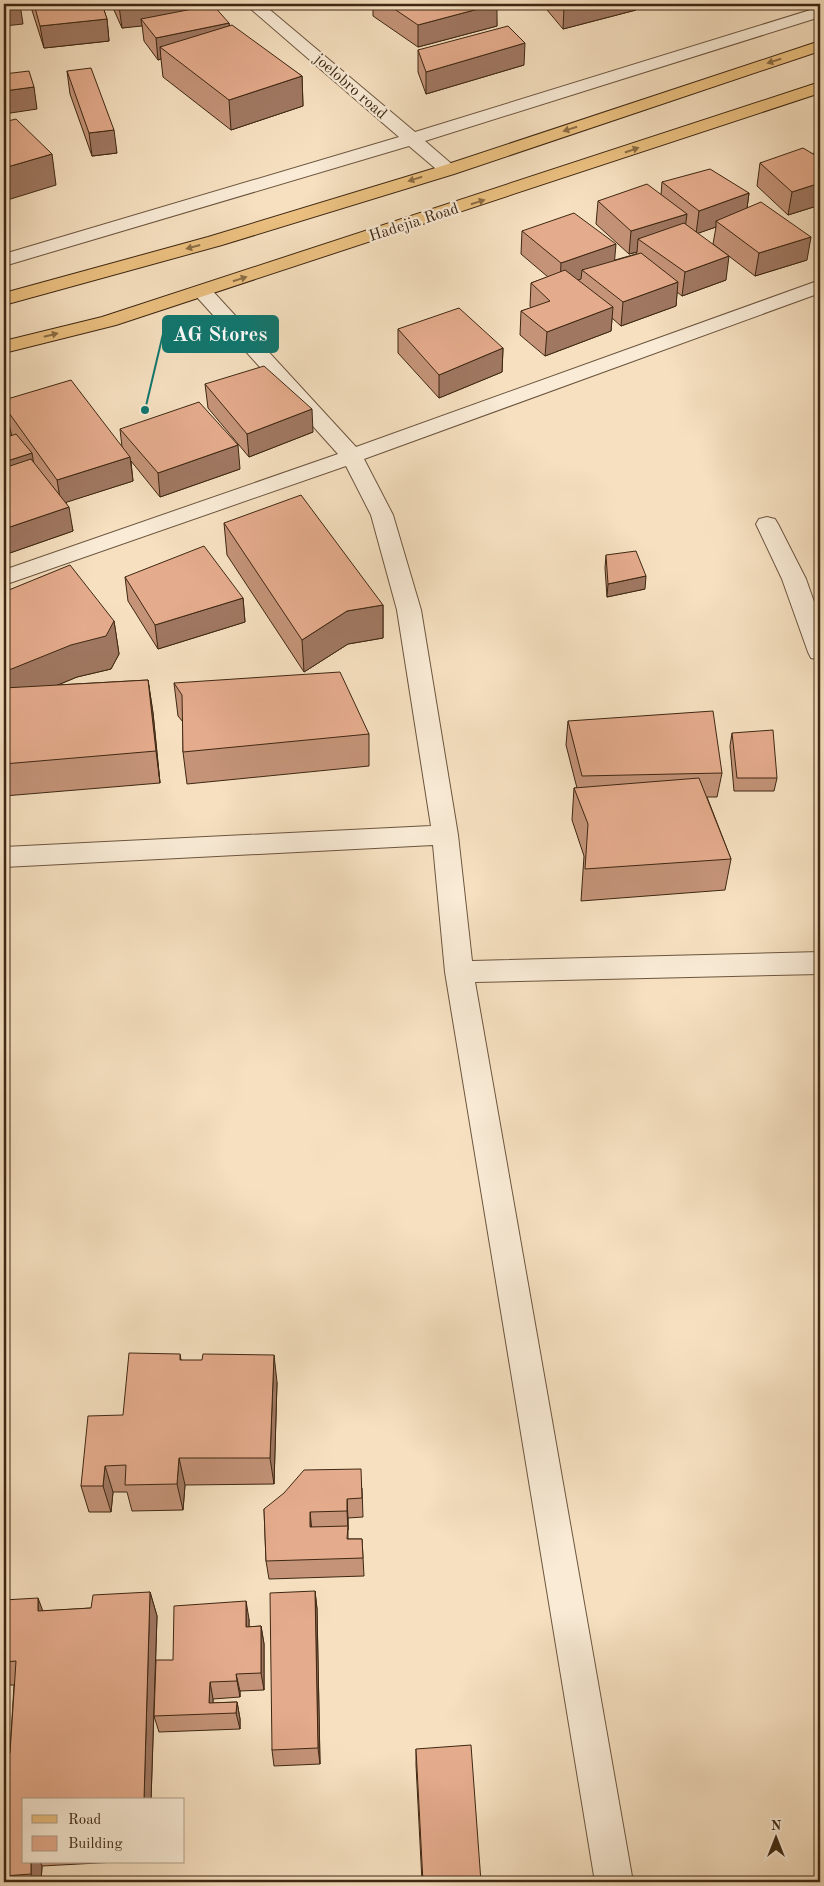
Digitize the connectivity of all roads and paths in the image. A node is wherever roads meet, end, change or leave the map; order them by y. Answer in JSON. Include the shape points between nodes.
{"nodes":[{"id":1,"x":254,"y":4,"type":"edge"},
{"id":2,"x":820,"y":12,"type":"edge"},
{"id":3,"x":820,"y":46,"type":"edge"},
{"id":4,"x":820,"y":87,"type":"edge"},
{"id":5,"x":412,"y":139,"type":"junction"},
{"id":6,"x":448,"y":170,"type":"junction"},
{"id":7,"x":4,"y":260,"type":"edge"},
{"id":8,"x":820,"y":286,"type":"edge"},
{"id":9,"x":202,"y":291,"type":"junction"},
{"id":10,"x":4,"y":299,"type":"edge"},
{"id":11,"x":4,"y":347,"type":"edge"},
{"id":12,"x":352,"y":456,"type":"junction"},
{"id":13,"x":768,"y":524,"type":"dead end"},
{"id":14,"x":4,"y":578,"type":"edge"},
{"id":15,"x":820,"y":652,"type":"edge"},
{"id":16,"x":445,"y":835,"type":"junction"},
{"id":17,"x":4,"y":857,"type":"edge"},
{"id":18,"x":820,"y":963,"type":"edge"},
{"id":19,"x":459,"y":972,"type":"junction"},
{"id":20,"x":614,"y":1882,"type":"edge"}],
"edges":[{"from":1,"to":5,"type":"street","name":"joelobro road"},
{"from":2,"to":5,"type":"street"},
{"from":3,"to":6,"type":"main road","one_way":true},
{"from":9,"to":4,"type":"main road","name":"Hadejia Road","one_way":true},
{"from":5,"to":6,"type":"street","name":"joelobro road"},
{"from":5,"to":7,"type":"street"},
{"from":6,"to":10,"type":"main road","one_way":true,"via":[[215,241]]},
{"from":8,"to":12,"type":"street"},
{"from":11,"to":9,"type":"main road","name":"Hadejia Road","one_way":true,"via":[[109,321]]},
{"from":9,"to":12,"type":"street"},
{"from":12,"to":14,"type":"street"},
{"from":12,"to":16,"type":"street","via":[[382,515],[409,610]]},
{"from":13,"to":15,"type":"street","via":[[794,580]]},
{"from":16,"to":17,"type":"street"},
{"from":16,"to":19,"type":"street"},
{"from":18,"to":19,"type":"street"},
{"from":19,"to":20,"type":"street"}]}
